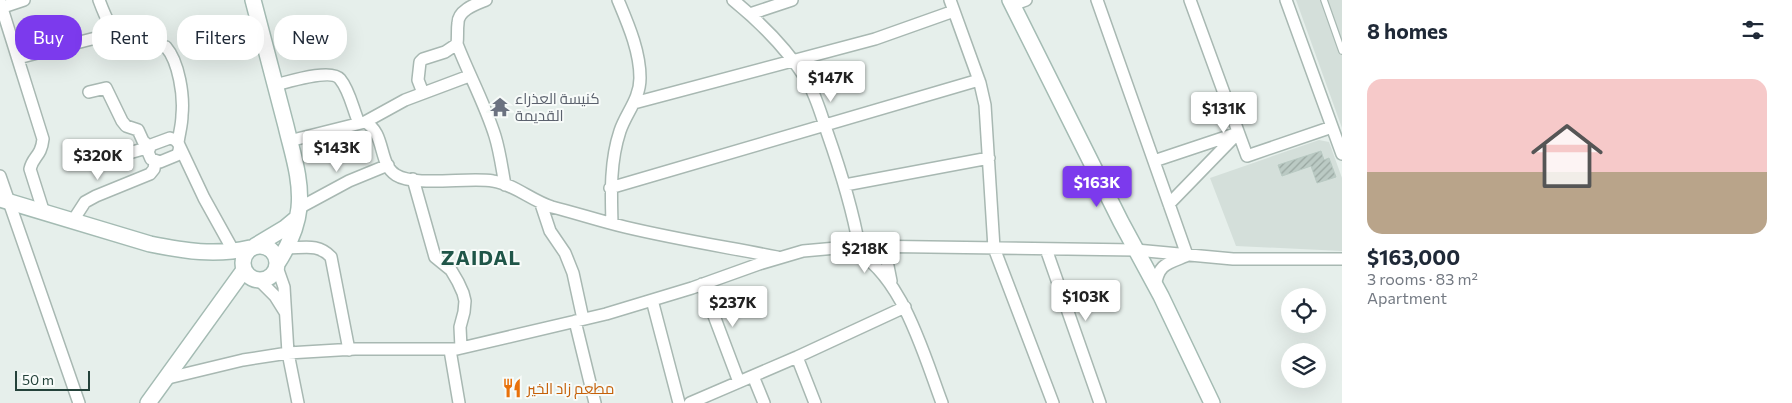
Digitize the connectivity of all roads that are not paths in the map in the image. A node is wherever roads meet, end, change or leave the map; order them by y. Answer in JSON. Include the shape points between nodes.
{"nodes":[{"id":1,"x":24,"y":0,"type":"edge"},
{"id":2,"x":99,"y":0,"type":"edge"},
{"id":3,"x":253,"y":0,"type":"edge"},
{"id":4,"x":486,"y":0,"type":"edge"},
{"id":5,"x":618,"y":0,"type":"edge"},
{"id":6,"x":733,"y":0,"type":"edge"},
{"id":7,"x":792,"y":0,"type":"edge"},
{"id":8,"x":1097,"y":0,"type":"edge"},
{"id":9,"x":1190,"y":0,"type":"edge"},
{"id":10,"x":1286,"y":0,"type":"edge"},
{"id":11,"x":1324,"y":0,"type":"edge"},
{"id":12,"x":1016,"y":2,"type":"edge"},
{"id":13,"x":952,"y":5,"type":"edge"},
{"id":14,"x":1,"y":6,"type":"edge"},
{"id":15,"x":750,"y":14,"type":"junction"},
{"id":16,"x":105,"y":15,"type":"edge"},
{"id":17,"x":457,"y":44,"type":"junction"},
{"id":18,"x":167,"y":48,"type":"edge"},
{"id":19,"x":15,"y":49,"type":"edge"},
{"id":20,"x":1342,"y":51,"type":"edge"},
{"id":21,"x":19,"y":60,"type":"edge"},
{"id":22,"x":793,"y":62,"type":"junction"},
{"id":23,"x":469,"y":76,"type":"junction"},
{"id":24,"x":979,"y":80,"type":"junction"},
{"id":25,"x":275,"y":85,"type":"junction"},
{"id":26,"x":89,"y":92,"type":"dead end"},
{"id":27,"x":423,"y":93,"type":"junction"},
{"id":28,"x":634,"y":103,"type":"junction"},
{"id":29,"x":362,"y":122,"type":"junction"},
{"id":30,"x":824,"y":125,"type":"junction"},
{"id":31,"x":1332,"y":127,"type":"junction"},
{"id":32,"x":1238,"y":133,"type":"junction"},
{"id":33,"x":290,"y":142,"type":"junction"},
{"id":34,"x":179,"y":144,"type":"junction"},
{"id":35,"x":150,"y":147,"type":"junction"},
{"id":36,"x":1342,"y":154,"type":"edge"},
{"id":37,"x":87,"y":156,"type":"dead end"},
{"id":38,"x":989,"y":158,"type":"junction"},
{"id":39,"x":1154,"y":161,"type":"junction"},
{"id":40,"x":155,"y":162,"type":"junction"},
{"id":41,"x":388,"y":164,"type":"junction"},
{"id":42,"x":0,"y":176,"type":"edge"},
{"id":43,"x":413,"y":179,"type":"junction"},
{"id":44,"x":505,"y":185,"type":"junction"},
{"id":45,"x":845,"y":185,"type":"junction"},
{"id":46,"x":610,"y":188,"type":"junction"},
{"id":47,"x":4,"y":200,"type":"edge"},
{"id":48,"x":541,"y":204,"type":"junction"},
{"id":49,"x":1169,"y":204,"type":"junction"},
{"id":50,"x":44,"y":213,"type":"junction"},
{"id":51,"x":298,"y":213,"type":"junction"},
{"id":52,"x":72,"y":222,"type":"junction"},
{"id":53,"x":612,"y":223,"type":"junction"},
{"id":54,"x":853,"y":246,"type":"junction"},
{"id":55,"x":888,"y":246,"type":"junction"},
{"id":56,"x":253,"y":247,"type":"junction"},
{"id":57,"x":287,"y":248,"type":"junction"},
{"id":58,"x":994,"y":248,"type":"junction"},
{"id":59,"x":1046,"y":249,"type":"junction"},
{"id":60,"x":1136,"y":250,"type":"junction"},
{"id":61,"x":1187,"y":255,"type":"junction"},
{"id":62,"x":781,"y":257,"type":"junction"},
{"id":63,"x":1342,"y":259,"type":"edge"},
{"id":64,"x":236,"y":260,"type":"junction"},
{"id":65,"x":277,"y":266,"type":"junction"},
{"id":66,"x":258,"y":280,"type":"junction"},
{"id":67,"x":702,"y":284,"type":"junction"},
{"id":68,"x":1155,"y":286,"type":"junction"},
{"id":69,"x":892,"y":288,"type":"junction"},
{"id":70,"x":228,"y":291,"type":"junction"},
{"id":71,"x":652,"y":300,"type":"junction"},
{"id":72,"x":905,"y":307,"type":"junction"},
{"id":73,"x":286,"y":314,"type":"junction"},
{"id":74,"x":579,"y":320,"type":"junction"},
{"id":75,"x":456,"y":349,"type":"junction"},
{"id":76,"x":349,"y":350,"type":"junction"},
{"id":77,"x":288,"y":354,"type":"junction"},
{"id":78,"x":797,"y":358,"type":"junction"},
{"id":79,"x":754,"y":376,"type":"junction"},
{"id":80,"x":164,"y":379,"type":"junction"},
{"id":81,"x":739,"y":382,"type":"junction"},
{"id":82,"x":593,"y":402,"type":"edge"},
{"id":83,"x":79,"y":403,"type":"edge"},
{"id":84,"x":148,"y":403,"type":"edge"},
{"id":85,"x":298,"y":403,"type":"edge"},
{"id":86,"x":460,"y":403,"type":"edge"},
{"id":87,"x":678,"y":403,"type":"edge"},
{"id":88,"x":690,"y":403,"type":"edge"},
{"id":89,"x":764,"y":403,"type":"edge"},
{"id":90,"x":815,"y":403,"type":"edge"},
{"id":91,"x":942,"y":403,"type":"edge"},
{"id":92,"x":1053,"y":403,"type":"edge"},
{"id":93,"x":1100,"y":403,"type":"edge"},
{"id":94,"x":1212,"y":403,"type":"edge"}],
"edges":[{"from":1,"to":14,"type":"street"},
{"from":2,"to":16,"type":"street"},
{"from":3,"to":25,"type":"street"},
{"from":4,"to":17,"type":"street","via":[[462,12],[457,20]]},
{"from":5,"to":28,"type":"street","via":[[631,30],[637,56],[640,78]]},
{"from":6,"to":15,"type":"street"},
{"from":7,"to":15,"type":"street"},
{"from":8,"to":39,"type":"street"},
{"from":9,"to":32,"type":"street"},
{"from":10,"to":31,"type":"street"},
{"from":11,"to":20,"type":"lane"},
{"from":12,"to":60,"type":"street"},
{"from":13,"to":22,"type":"street","via":[[875,39]]},
{"from":13,"to":24,"type":"street"},
{"from":14,"to":19,"type":"street"},
{"from":15,"to":22,"type":"street"},
{"from":17,"to":23,"type":"street"},
{"from":17,"to":27,"type":"street","via":[[420,62],[418,80]]},
{"from":18,"to":34,"type":"street","via":[[181,87]]},
{"from":21,"to":50,"type":"street","via":[[43,138],[40,154],[30,169]]},
{"from":22,"to":28,"type":"street"},
{"from":22,"to":30,"type":"street","via":[[806,79]]},
{"from":23,"to":27,"type":"street"},
{"from":23,"to":44,"type":"street","via":[[495,137]]},
{"from":24,"to":30,"type":"street"},
{"from":24,"to":38,"type":"street","via":[[985,105]]},
{"from":25,"to":29,"type":"street","via":[[323,75],[336,76]]},
{"from":25,"to":33,"type":"street"},
{"from":26,"to":35,"type":"street","via":[[106,88],[122,122],[138,130]]},
{"from":27,"to":29,"type":"street"},
{"from":28,"to":46,"type":"street","via":[[620,130]]},
{"from":29,"to":33,"type":"street"},
{"from":29,"to":41,"type":"street","via":[[375,129]]},
{"from":30,"to":45,"type":"street"},
{"from":30,"to":46,"type":"street"},
{"from":31,"to":32,"type":"street","via":[[1248,156]]},
{"from":31,"to":36,"type":"street"},
{"from":32,"to":39,"type":"street"},
{"from":32,"to":49,"type":"street"},
{"from":33,"to":51,"type":"street","via":[[298,178]]},
{"from":34,"to":35,"type":"street","via":[[168,138]]},
{"from":34,"to":40,"type":"street","via":[[175,156]]},
{"from":34,"to":64,"type":"street"},
{"from":35,"to":37,"type":"street","via":[[115,157]]},
{"from":35,"to":40,"type":"street","via":[[148,155]]},
{"from":38,"to":45,"type":"street"},
{"from":38,"to":58,"type":"street"},
{"from":39,"to":49,"type":"street"},
{"from":40,"to":52,"type":"street","via":[[150,174],[85,202]]},
{"from":41,"to":43,"type":"street","via":[[395,175]]},
{"from":41,"to":51,"type":"street","via":[[349,181]]},
{"from":42,"to":47,"type":"street"},
{"from":43,"to":44,"type":"street","via":[[466,179]]},
{"from":43,"to":75,"type":"street","via":[[434,257],[451,270],[463,293],[464,312]]},
{"from":44,"to":48,"type":"street"},
{"from":45,"to":54,"type":"street"},
{"from":46,"to":53,"type":"street"},
{"from":47,"to":50,"type":"street"},
{"from":47,"to":83,"type":"street"},
{"from":48,"to":53,"type":"street"},
{"from":48,"to":74,"type":"street","via":[[550,231],[573,273]]},
{"from":49,"to":61,"type":"street"},
{"from":50,"to":52,"type":"street"},
{"from":51,"to":56,"type":"street","via":[[286,228]]},
{"from":51,"to":57,"type":"street"},
{"from":52,"to":64,"type":"street","via":[[150,244]]},
{"from":53,"to":62,"type":"street"},
{"from":54,"to":55,"type":"street"},
{"from":54,"to":62,"type":"street"},
{"from":54,"to":69,"type":"street","via":[[883,273]]},
{"from":55,"to":58,"type":"street"},
{"from":55,"to":69,"type":"street"},
{"from":56,"to":64,"type":"street"},
{"from":56,"to":65,"type":"street","via":[[271,249]]},
{"from":57,"to":65,"type":"street"},
{"from":57,"to":76,"type":"street","via":[[317,247],[331,257]]},
{"from":58,"to":59,"type":"street"},
{"from":58,"to":92,"type":"street"},
{"from":59,"to":60,"type":"street"},
{"from":59,"to":93,"type":"street"},
{"from":60,"to":61,"type":"street"},
{"from":60,"to":68,"type":"street"},
{"from":61,"to":63,"type":"street","via":[[1233,260]]},
{"from":61,"to":68,"type":"street","via":[[1163,266]]},
{"from":62,"to":67,"type":"street"},
{"from":64,"to":66,"type":"street","via":[[249,276]]},
{"from":64,"to":70,"type":"street"},
{"from":65,"to":66,"type":"street","via":[[270,277]]},
{"from":65,"to":73,"type":"street"},
{"from":66,"to":70,"type":"street"},
{"from":66,"to":73,"type":"street","via":[[275,296]]},
{"from":67,"to":71,"type":"street"},
{"from":67,"to":81,"type":"street"},
{"from":68,"to":94,"type":"street"},
{"from":69,"to":72,"type":"street"},
{"from":70,"to":80,"type":"street"},
{"from":71,"to":74,"type":"street"},
{"from":71,"to":87,"type":"street"},
{"from":72,"to":78,"type":"street"},
{"from":72,"to":91,"type":"street"},
{"from":73,"to":77,"type":"street"},
{"from":74,"to":75,"type":"street"},
{"from":74,"to":82,"type":"street"},
{"from":75,"to":76,"type":"street"},
{"from":75,"to":86,"type":"street"},
{"from":76,"to":77,"type":"street"},
{"from":77,"to":80,"type":"street","via":[[243,360]]},
{"from":77,"to":85,"type":"street"},
{"from":78,"to":79,"type":"street"},
{"from":78,"to":90,"type":"street"},
{"from":79,"to":81,"type":"street"},
{"from":79,"to":89,"type":"street"},
{"from":80,"to":84,"type":"street"},
{"from":81,"to":88,"type":"street"}]}
